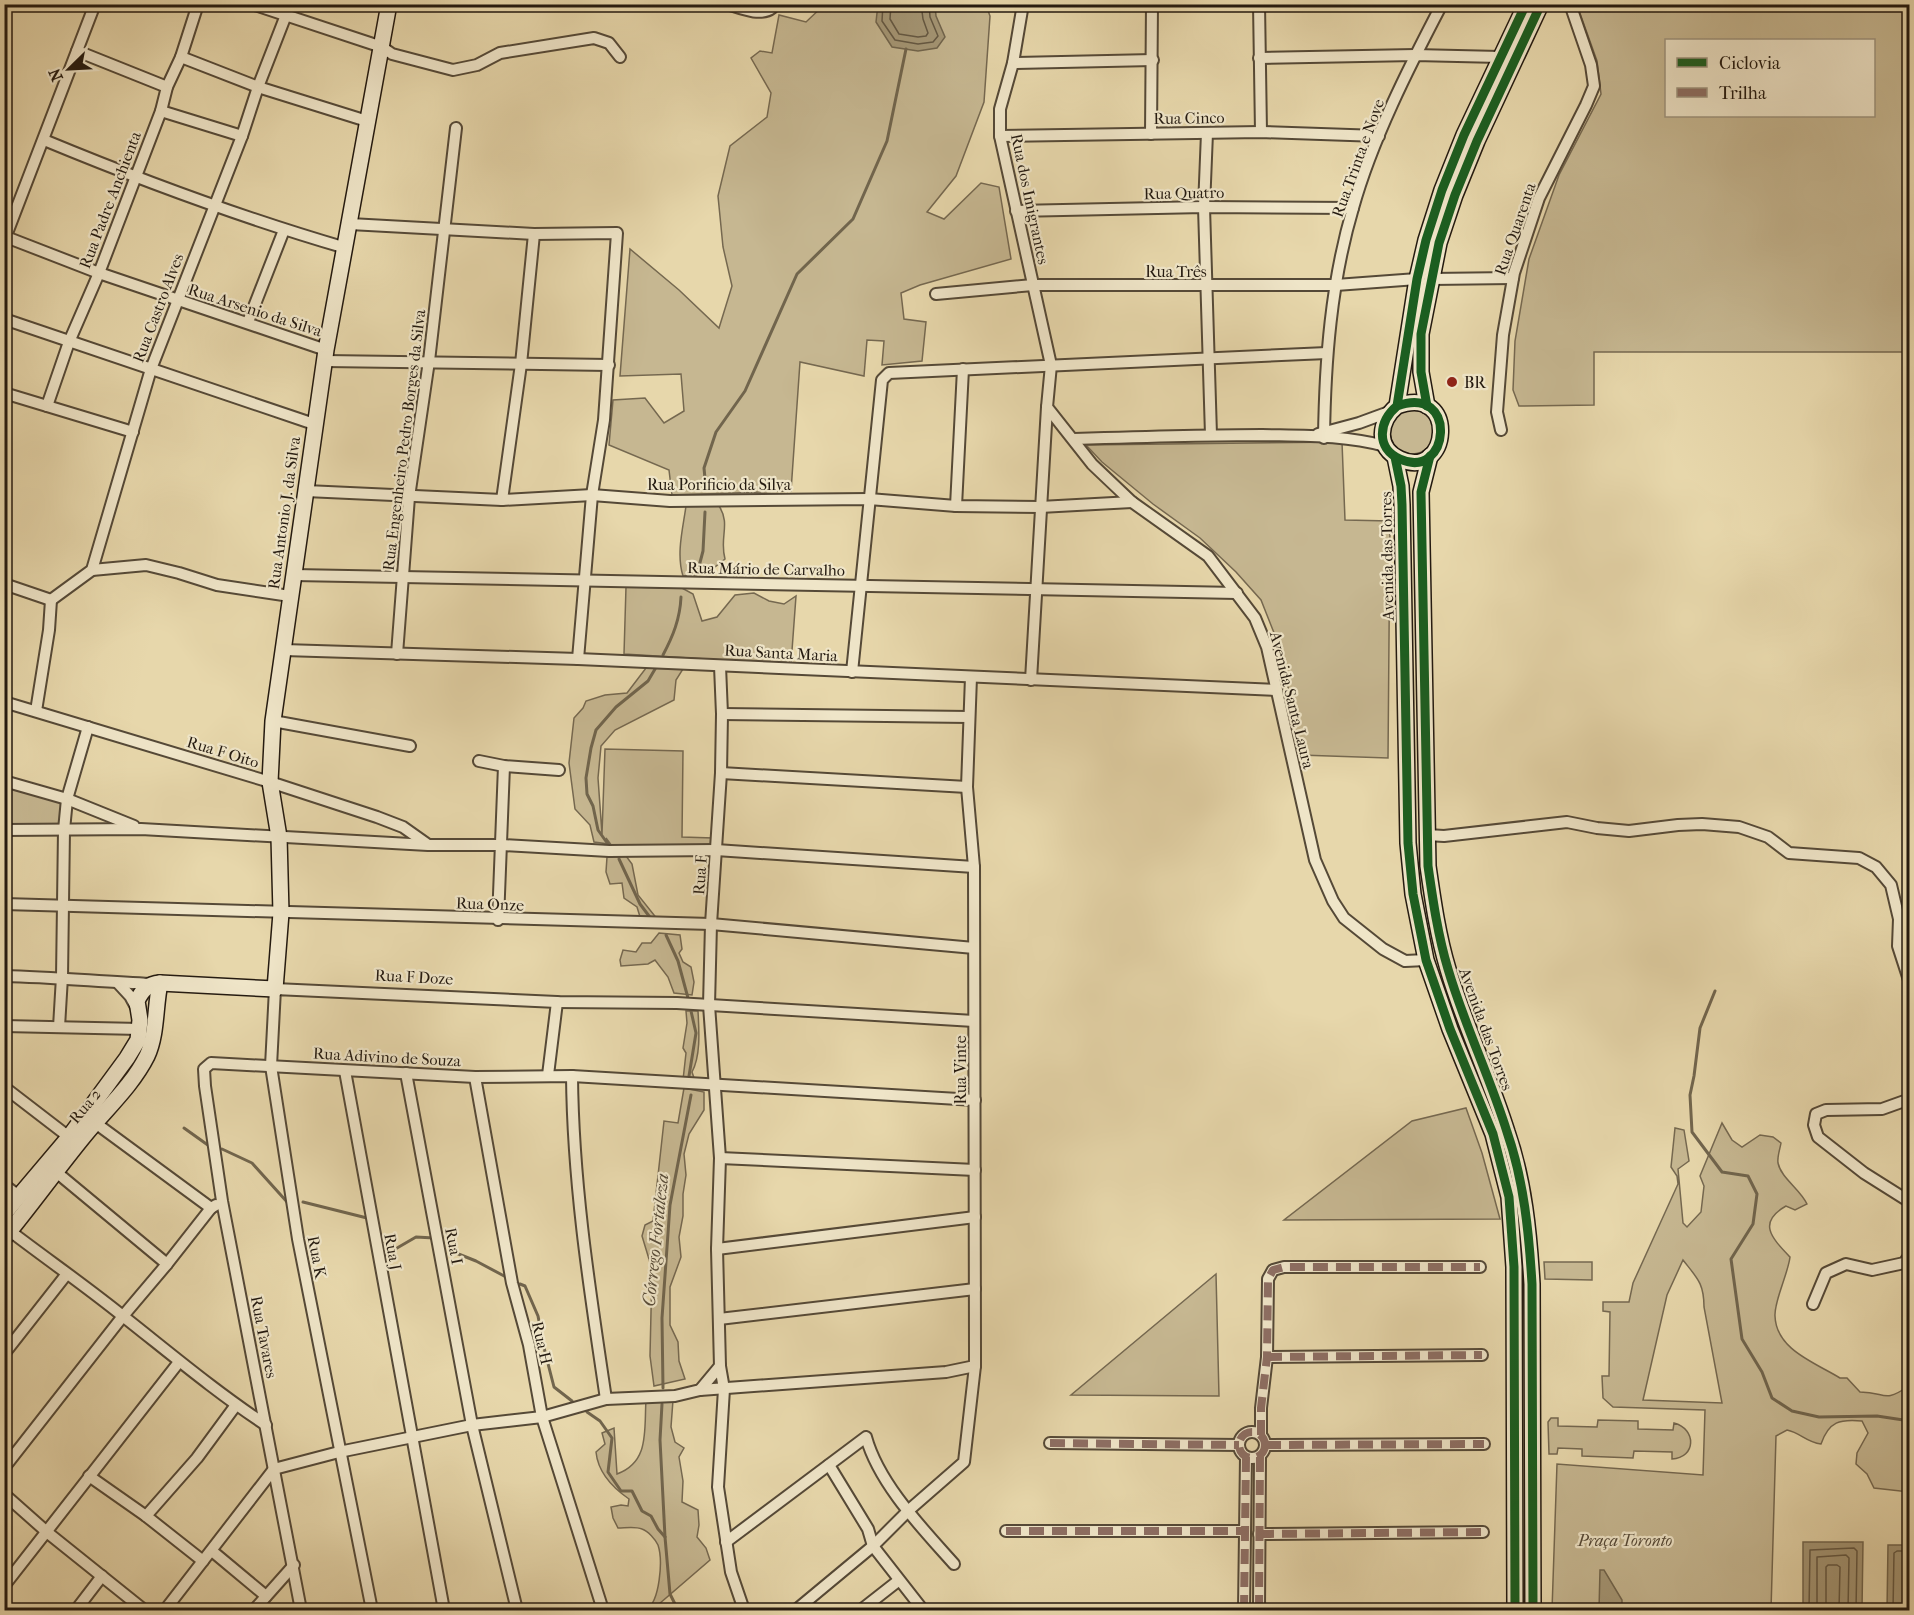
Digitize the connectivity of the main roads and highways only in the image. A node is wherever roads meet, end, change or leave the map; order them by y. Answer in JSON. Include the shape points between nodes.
{"nodes":[{"id":1,"x":389,"y":4,"type":"edge"},
{"id":2,"x":1526,"y":4,"type":"edge"},
{"id":3,"x":1541,"y":4,"type":"edge"},
{"id":4,"x":1424,"y":279,"type":"junction"},
{"id":5,"x":1426,"y":406,"type":"junction"},
{"id":6,"x":1393,"y":409,"type":"junction"},
{"id":7,"x":1390,"y":451,"type":"junction"},
{"id":8,"x":1430,"y":456,"type":"junction"},
{"id":9,"x":156,"y":984,"type":"junction"},
{"id":10,"x":274,"y":988,"type":"joint"},
{"id":11,"x":90,"y":1119,"type":"junction"},
{"id":12,"x":4,"y":1214,"type":"edge"},
{"id":13,"x":7,"y":1234,"type":"edge"},
{"id":14,"x":1515,"y":1611,"type":"edge"},
{"id":15,"x":1533,"y":1611,"type":"edge"}],
"edges":[{"from":1,"to":10,"type":"main road","name":"Rua Antonio J. da Silva","via":[[325,355],[273,721],[270,782],[279,837],[281,913]]},
{"from":2,"to":4,"type":"main road","name":"Avenida das Torres","via":[[1442,190],[1426,240]]},
{"from":3,"to":4,"type":"main road","name":"Avenida das Torres","via":[[1476,141]]},
{"from":4,"to":5,"type":"main road","name":"Avenida das Torres","via":[[1420,360]]},
{"from":4,"to":6,"type":"main road","name":"Avenida das Torres"},
{"from":5,"to":6,"type":"main road","via":[[1407,402]]},
{"from":5,"to":8,"type":"main road","name":"Avenida das Torres","via":[[1440,421],[1442,431]]},
{"from":6,"to":7,"type":"main road","name":"Avenida das Torres","via":[[1382,428]]},
{"from":7,"to":8,"type":"main road","via":[[1413,462]]},
{"from":7,"to":14,"type":"main road","name":"Avenida das Torres","via":[[1401,486],[1402,505],[1408,843],[1413,894],[1426,960],[1493,1134],[1509,1197],[1514,1267]]},
{"from":8,"to":15,"type":"main road","name":"Avenida das Torres","via":[[1421,492],[1428,866],[1442,948],[1508,1133],[1530,1237]]},
{"from":9,"to":10,"type":"main road","name":"Rua F Doze"},
{"from":9,"to":11,"type":"main road","name":"Rua 2","via":[[140,996],[138,1040]]},
{"from":9,"to":11,"type":"main road","name":"Rua 2","via":[[152,1041],[147,1056],[133,1078]]},
{"from":11,"to":12,"type":"main road","name":"Rua 2","via":[[69,1137]]},
{"from":11,"to":13,"type":"main road","name":"Rua 2"}]}
